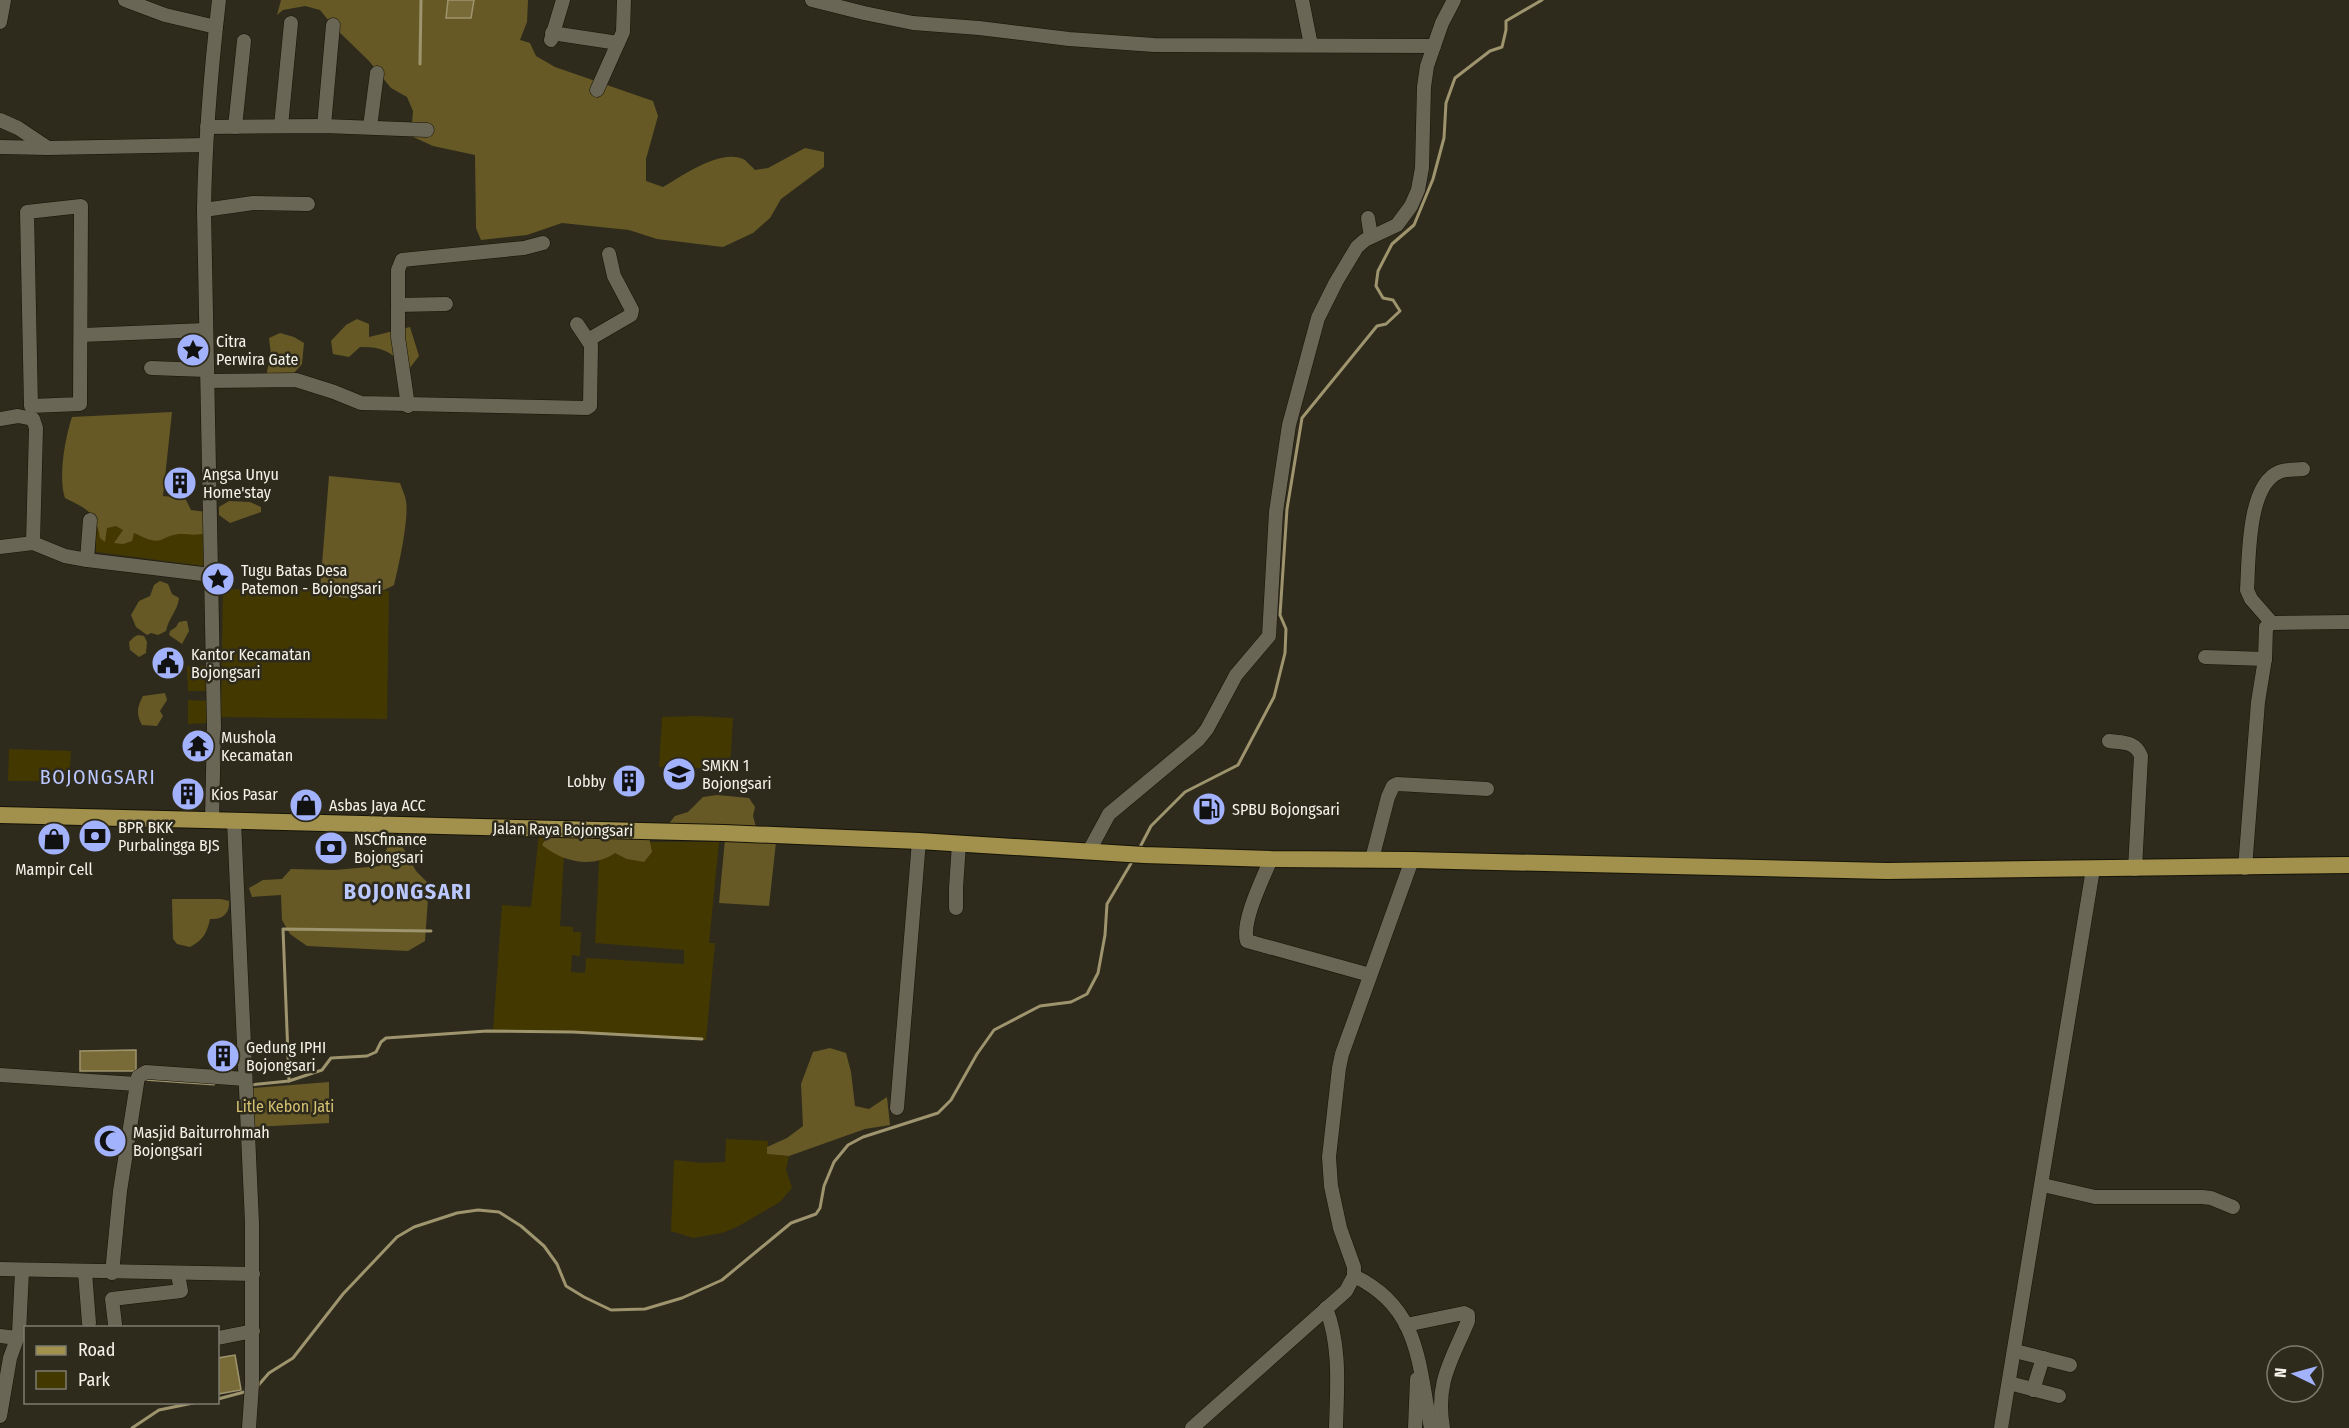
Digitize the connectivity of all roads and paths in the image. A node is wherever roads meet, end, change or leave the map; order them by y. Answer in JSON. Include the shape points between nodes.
{"nodes":[{"id":1,"x":4,"y":0,"type":"edge"},
{"id":2,"x":125,"y":0,"type":"edge"},
{"id":3,"x":219,"y":0,"type":"edge"},
{"id":4,"x":563,"y":0,"type":"edge"},
{"id":5,"x":624,"y":0,"type":"edge"},
{"id":6,"x":812,"y":0,"type":"edge"},
{"id":7,"x":1302,"y":0,"type":"edge"},
{"id":8,"x":1454,"y":0,"type":"edge"},
{"id":9,"x":0,"y":22,"type":"edge"},
{"id":10,"x":291,"y":23,"type":"dead end"},
{"id":11,"x":333,"y":25,"type":"dead end"},
{"id":12,"x":216,"y":27,"type":"junction"},
{"id":13,"x":244,"y":41,"type":"dead end"},
{"id":14,"x":618,"y":44,"type":"junction"},
{"id":15,"x":1311,"y":45,"type":"junction"},
{"id":16,"x":1434,"y":46,"type":"junction"},
{"id":17,"x":377,"y":72,"type":"dead end"},
{"id":18,"x":597,"y":90,"type":"dead end"},
{"id":19,"x":0,"y":120,"type":"edge"},
{"id":20,"x":281,"y":126,"type":"junction"},
{"id":21,"x":324,"y":126,"type":"junction"},
{"id":22,"x":207,"y":127,"type":"junction"},
{"id":23,"x":236,"y":127,"type":"junction"},
{"id":24,"x":370,"y":128,"type":"junction"},
{"id":25,"x":427,"y":130,"type":"dead end"},
{"id":26,"x":205,"y":145,"type":"junction"},
{"id":27,"x":0,"y":147,"type":"edge"},
{"id":28,"x":48,"y":148,"type":"junction"},
{"id":29,"x":308,"y":204,"type":"dead end"},
{"id":30,"x":204,"y":210,"type":"junction"},
{"id":31,"x":543,"y":243,"type":"dead end"},
{"id":32,"x":609,"y":254,"type":"dead end"},
{"id":33,"x":446,"y":304,"type":"dead end"},
{"id":34,"x":398,"y":305,"type":"junction"},
{"id":35,"x":578,"y":324,"type":"dead end"},
{"id":36,"x":205,"y":330,"type":"junction"},
{"id":37,"x":82,"y":335,"type":"junction"},
{"id":38,"x":588,"y":340,"type":"junction"},
{"id":39,"x":151,"y":368,"type":"dead end"},
{"id":40,"x":207,"y":376,"type":"junction"},
{"id":41,"x":408,"y":406,"type":"junction"},
{"id":42,"x":0,"y":419,"type":"edge"},
{"id":43,"x":2303,"y":469,"type":"dead end"},
{"id":44,"x":90,"y":520,"type":"dead end"},
{"id":45,"x":33,"y":543,"type":"junction"},
{"id":46,"x":0,"y":547,"type":"edge"},
{"id":47,"x":87,"y":560,"type":"junction"},
{"id":48,"x":211,"y":575,"type":"junction"},
{"id":49,"x":2349,"y":622,"type":"edge"},
{"id":50,"x":2272,"y":623,"type":"junction"},
{"id":51,"x":2205,"y":657,"type":"dead end"},
{"id":52,"x":2265,"y":659,"type":"junction"},
{"id":53,"x":2109,"y":741,"type":"dead end"},
{"id":54,"x":1487,"y":789,"type":"dead end"},
{"id":55,"x":0,"y":815,"type":"edge"},
{"id":56,"x":212,"y":820,"type":"junction"},
{"id":57,"x":234,"y":821,"type":"junction"},
{"id":58,"x":919,"y":841,"type":"junction"},
{"id":59,"x":960,"y":844,"type":"junction"},
{"id":60,"x":1089,"y":851,"type":"junction"},
{"id":61,"x":1271,"y":859,"type":"junction"},
{"id":62,"x":1372,"y":859,"type":"junction"},
{"id":63,"x":1412,"y":860,"type":"junction"},
{"id":64,"x":2349,"y":865,"type":"edge"},
{"id":65,"x":2245,"y":868,"type":"junction"},
{"id":66,"x":2093,"y":869,"type":"junction"},
{"id":67,"x":2135,"y":869,"type":"junction"},
{"id":68,"x":956,"y":908,"type":"dead end"},
{"id":69,"x":1370,"y":975,"type":"junction"},
{"id":70,"x":0,"y":1075,"type":"edge"},
{"id":71,"x":136,"y":1081,"type":"junction"},
{"id":72,"x":245,"y":1083,"type":"junction"},
{"id":73,"x":897,"y":1108,"type":"dead end"},
{"id":74,"x":2043,"y":1185,"type":"junction"},
{"id":75,"x":2233,"y":1207,"type":"dead end"},
{"id":76,"x":0,"y":1269,"type":"edge"},
{"id":77,"x":22,"y":1271,"type":"junction"},
{"id":78,"x":85,"y":1272,"type":"junction"},
{"id":79,"x":112,"y":1273,"type":"junction"},
{"id":80,"x":178,"y":1274,"type":"junction"},
{"id":81,"x":253,"y":1274,"type":"junction"},
{"id":82,"x":1354,"y":1276,"type":"junction"},
{"id":83,"x":1326,"y":1308,"type":"junction"},
{"id":84,"x":89,"y":1323,"type":"dead end"},
{"id":85,"x":115,"y":1324,"type":"dead end"},
{"id":86,"x":1406,"y":1325,"type":"junction"},
{"id":87,"x":253,"y":1332,"type":"junction"},
{"id":88,"x":0,"y":1336,"type":"edge"},
{"id":89,"x":16,"y":1338,"type":"junction"},
{"id":90,"x":219,"y":1338,"type":"edge"},
{"id":91,"x":2015,"y":1351,"type":"junction"},
{"id":92,"x":2043,"y":1358,"type":"junction"},
{"id":93,"x":1420,"y":1361,"type":"junction"},
{"id":94,"x":2070,"y":1365,"type":"dead end"},
{"id":95,"x":2009,"y":1383,"type":"junction"},
{"id":96,"x":2033,"y":1390,"type":"junction"},
{"id":97,"x":2059,"y":1396,"type":"dead end"},
{"id":98,"x":0,"y":1416,"type":"edge"},
{"id":99,"x":249,"y":1428,"type":"edge"},
{"id":100,"x":1192,"y":1428,"type":"edge"},
{"id":101,"x":1336,"y":1428,"type":"edge"},
{"id":102,"x":1415,"y":1428,"type":"edge"},
{"id":103,"x":1431,"y":1428,"type":"edge"},
{"id":104,"x":1443,"y":1428,"type":"edge"},
{"id":105,"x":2001,"y":1428,"type":"edge"}],
"edges":[{"from":1,"to":9,"type":"street"},
{"from":2,"to":12,"type":"street","via":[[165,15]]},
{"from":3,"to":12,"type":"street"},
{"from":4,"to":14,"type":"street","via":[[551,36]]},
{"from":5,"to":14,"type":"street","via":[[624,24]]},
{"from":6,"to":15,"type":"street","via":[[913,22],[1069,39],[1154,45]]},
{"from":7,"to":15,"type":"street"},
{"from":8,"to":16,"type":"street"},
{"from":10,"to":20,"type":"street"},
{"from":11,"to":21,"type":"street"},
{"from":12,"to":22,"type":"street"},
{"from":13,"to":23,"type":"street"},
{"from":14,"to":18,"type":"street"},
{"from":15,"to":16,"type":"street"},
{"from":16,"to":60,"type":"street","via":[[1424,87],[1418,190],[1397,225],[1370,229],[1318,318],[1292,417],[1276,512],[1267,639],[1236,675],[1199,739],[1109,814]]},
{"from":17,"to":24,"type":"street"},
{"from":19,"to":28,"type":"street"},
{"from":20,"to":21,"type":"street"},
{"from":20,"to":23,"type":"street"},
{"from":21,"to":24,"type":"street"},
{"from":22,"to":23,"type":"street"},
{"from":22,"to":26,"type":"street"},
{"from":24,"to":25,"type":"street"},
{"from":26,"to":28,"type":"street"},
{"from":26,"to":30,"type":"street"},
{"from":27,"to":28,"type":"street"},
{"from":29,"to":30,"type":"street","via":[[253,203]]},
{"from":30,"to":36,"type":"street"},
{"from":31,"to":34,"type":"street","via":[[402,260],[398,270]]},
{"from":32,"to":38,"type":"street","via":[[631,315]]},
{"from":33,"to":34,"type":"street"},
{"from":34,"to":41,"type":"street","via":[[398,337]]},
{"from":35,"to":38,"type":"street"},
{"from":36,"to":37,"type":"street"},
{"from":36,"to":40,"type":"street"},
{"from":37,"to":37,"type":"street","via":[[81,206],[27,212],[31,406],[80,404]]},
{"from":38,"to":41,"type":"street","via":[[591,345],[587,408]]},
{"from":39,"to":40,"type":"street"},
{"from":40,"to":41,"type":"street","via":[[296,380],[361,403]]},
{"from":40,"to":48,"type":"street"},
{"from":42,"to":45,"type":"street","via":[[33,419],[36,428]]},
{"from":43,"to":50,"type":"street","via":[[2279,472],[2268,480],[2256,501],[2247,590]]},
{"from":44,"to":47,"type":"street"},
{"from":45,"to":46,"type":"street"},
{"from":45,"to":47,"type":"street"},
{"from":47,"to":48,"type":"street"},
{"from":48,"to":56,"type":"street"},
{"from":49,"to":50,"type":"street"},
{"from":50,"to":52,"type":"street","via":[[2266,627]]},
{"from":51,"to":52,"type":"street"},
{"from":52,"to":65,"type":"street"},
{"from":53,"to":67,"type":"street","via":[[2133,745],[2141,756]]},
{"from":54,"to":62,"type":"street","via":[[1393,786]]},
{"from":55,"to":56,"type":"main road","name":"Jalan Raya Bojongsari"},
{"from":56,"to":57,"type":"main road","name":"Jalan Raya Bojongsari"},
{"from":57,"to":58,"type":"main road","name":"Jalan Raya Bojongsari"},
{"from":57,"to":72,"type":"street"},
{"from":58,"to":59,"type":"main road","name":"Jalan Raya Bojongsari"},
{"from":58,"to":73,"type":"street"},
{"from":59,"to":60,"type":"main road","name":"Jalan Raya Bojongsari"},
{"from":59,"to":68,"type":"street"},
{"from":60,"to":61,"type":"main road","name":"Jalan Raya Bojongsari"},
{"from":61,"to":62,"type":"main road","name":"Jalan Raya Bojongsari"},
{"from":61,"to":69,"type":"street","via":[[1252,907],[1247,941]]},
{"from":62,"to":63,"type":"main road","name":"Jalan Raya Bojongsari"},
{"from":63,"to":66,"type":"main road","name":"Jalan Raya Bojongsari","via":[[1887,871]]},
{"from":63,"to":69,"type":"street"},
{"from":64,"to":65,"type":"main road","name":"Jalan Raya Bojongsari"},
{"from":65,"to":67,"type":"main road","name":"Jalan Raya Bojongsari"},
{"from":66,"to":67,"type":"main road","name":"Jalan Raya Bojongsari"},
{"from":66,"to":74,"type":"street"},
{"from":69,"to":82,"type":"street","via":[[1342,1054],[1329,1157],[1335,1207]]},
{"from":70,"to":71,"type":"street"},
{"from":71,"to":72,"type":"street","via":[[146,1072]]},
{"from":71,"to":79,"type":"street"},
{"from":72,"to":81,"type":"street"},
{"from":74,"to":75,"type":"street","via":[[2095,1197],[2211,1198]]},
{"from":74,"to":91,"type":"street"},
{"from":76,"to":77,"type":"street"},
{"from":77,"to":78,"type":"street"},
{"from":77,"to":89,"type":"street"},
{"from":78,"to":79,"type":"street"},
{"from":78,"to":84,"type":"street"},
{"from":79,"to":80,"type":"street"},
{"from":80,"to":81,"type":"street"},
{"from":80,"to":85,"type":"street","via":[[181,1291],[112,1299]]},
{"from":81,"to":87,"type":"street"},
{"from":82,"to":83,"type":"street","via":[[1346,1291]]},
{"from":82,"to":86,"type":"street","via":[[1372,1285],[1396,1307]]},
{"from":83,"to":100,"type":"street"},
{"from":83,"to":101,"type":"street","via":[[1333,1325],[1337,1363]]},
{"from":86,"to":93,"type":"street"},
{"from":86,"to":104,"type":"street","via":[[1468,1315],[1444,1380]]},
{"from":87,"to":90,"type":"street"},
{"from":87,"to":99,"type":"street"},
{"from":88,"to":89,"type":"street"},
{"from":89,"to":98,"type":"street"},
{"from":91,"to":92,"type":"street"},
{"from":91,"to":95,"type":"street"},
{"from":92,"to":94,"type":"street"},
{"from":92,"to":96,"type":"street"},
{"from":93,"to":102,"type":"street"},
{"from":93,"to":103,"type":"street"},
{"from":95,"to":96,"type":"street"},
{"from":95,"to":105,"type":"street"},
{"from":96,"to":97,"type":"street"}]}
